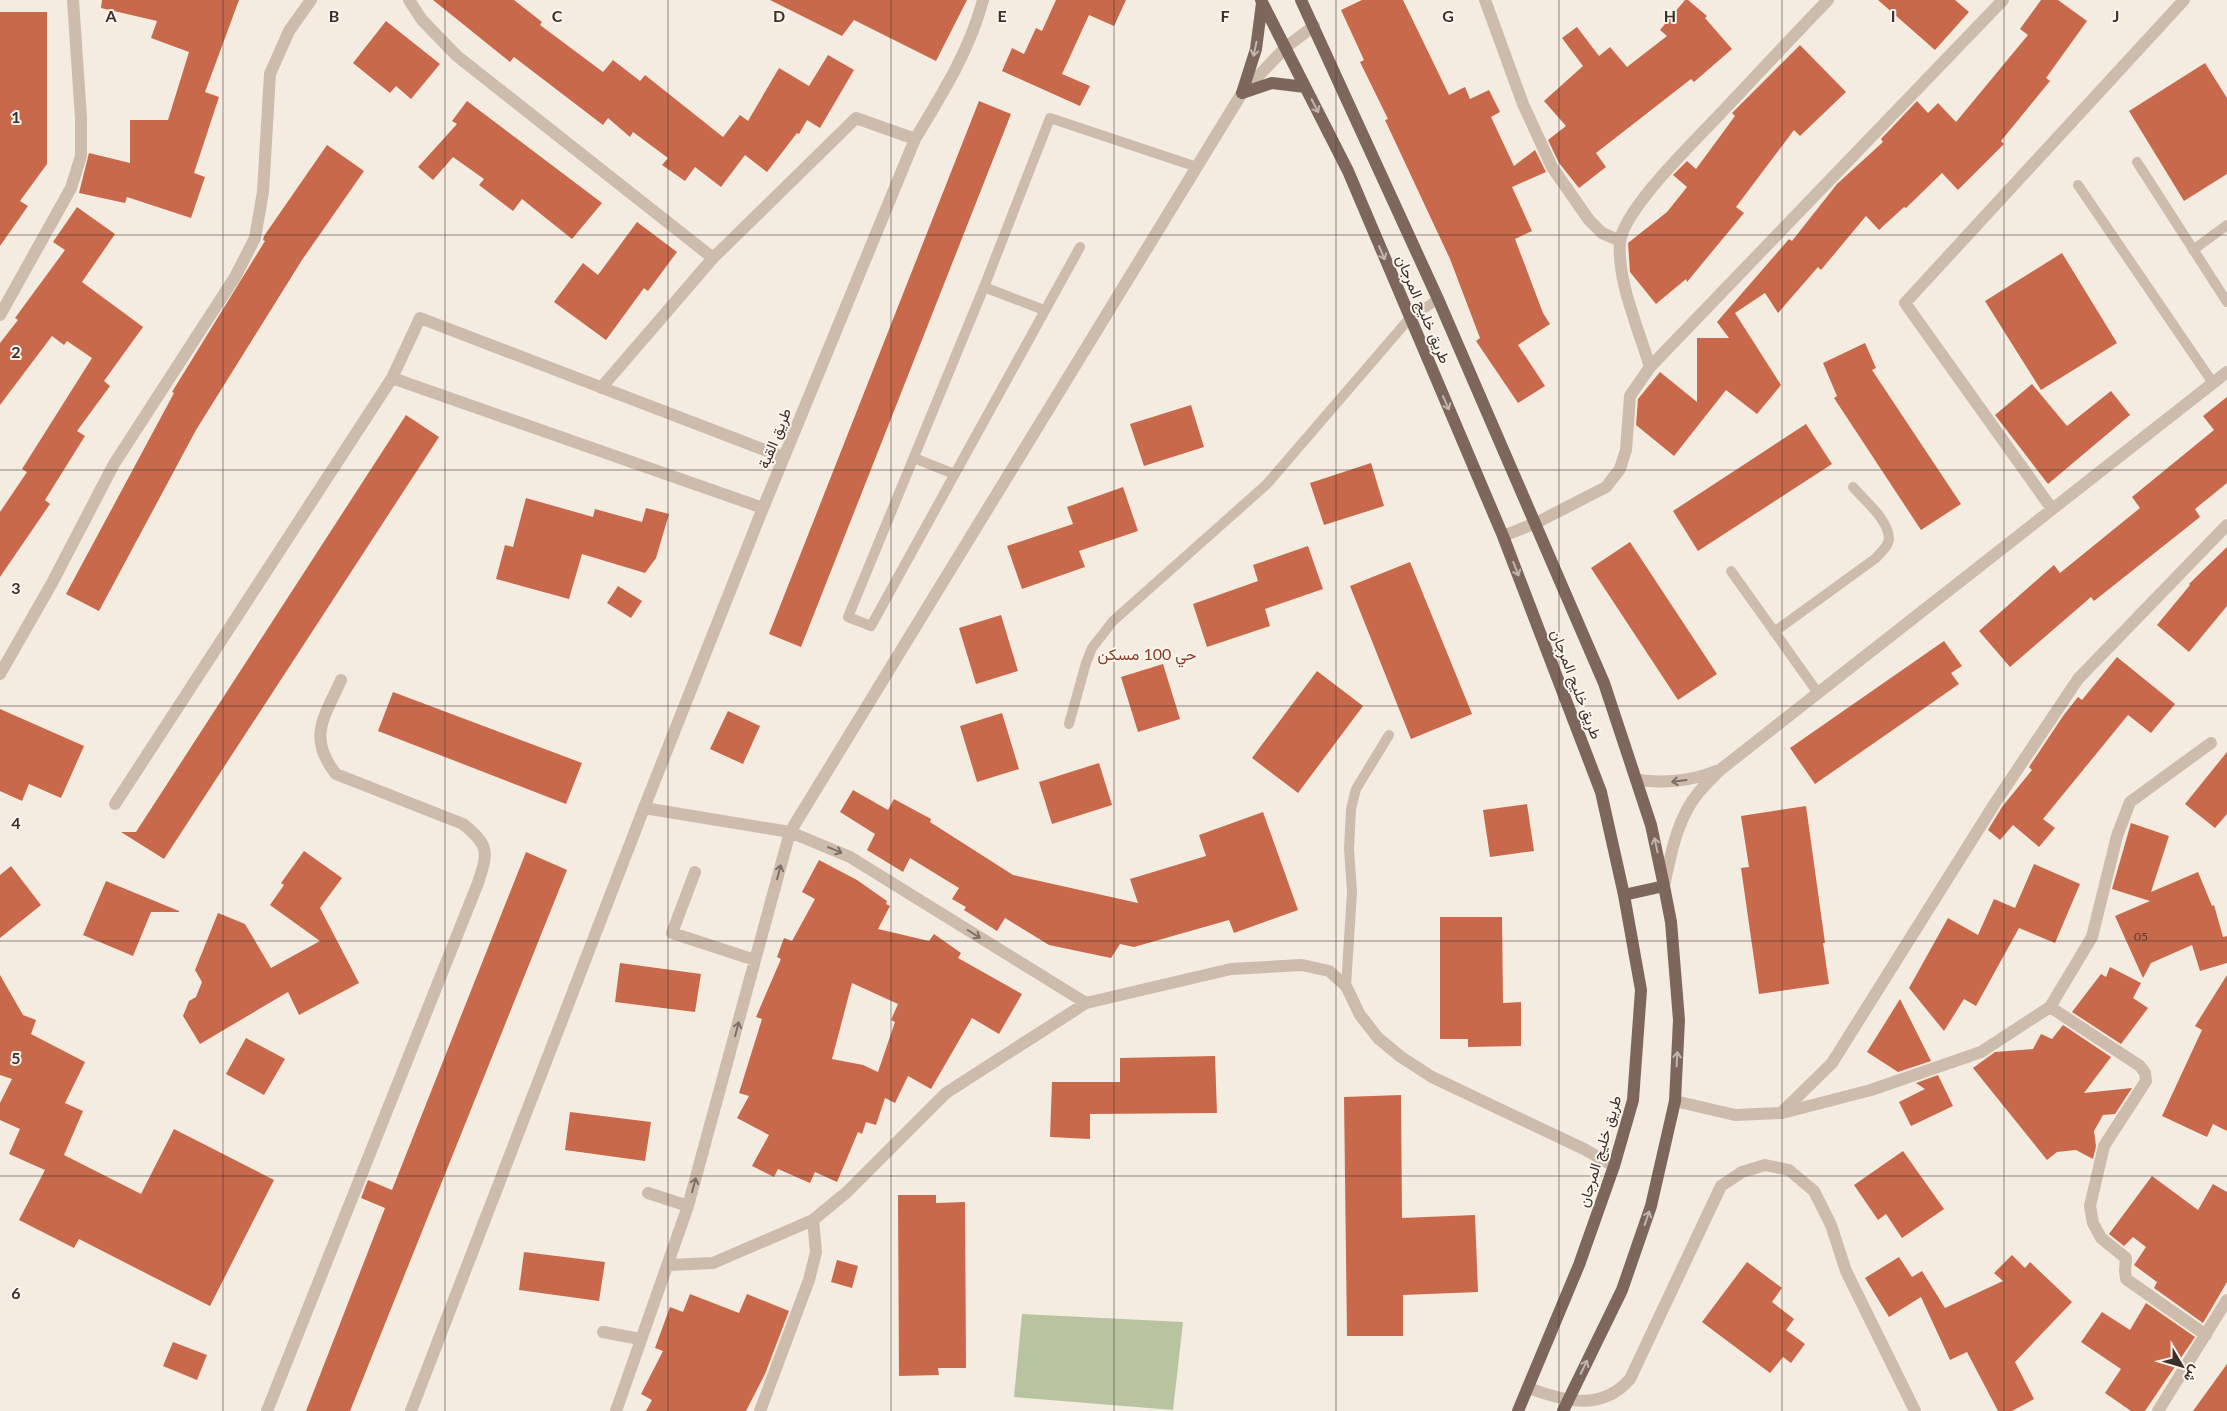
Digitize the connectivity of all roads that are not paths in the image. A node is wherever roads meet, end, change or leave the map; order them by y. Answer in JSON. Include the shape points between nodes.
{"nodes":[{"id":1,"x":73,"y":0,"type":"edge"},
{"id":2,"x":311,"y":0,"type":"edge"},
{"id":3,"x":409,"y":0,"type":"edge"},
{"id":4,"x":983,"y":0,"type":"edge"},
{"id":5,"x":1301,"y":0,"type":"edge"},
{"id":6,"x":1485,"y":0,"type":"edge"},
{"id":7,"x":1828,"y":0,"type":"edge"},
{"id":8,"x":2003,"y":0,"type":"edge"},
{"id":9,"x":2184,"y":0,"type":"edge"},
{"id":10,"x":1262,"y":1,"type":"edge"},
{"id":11,"x":1314,"y":26,"type":"junction"},
{"id":12,"x":1286,"y":47,"type":"junction"},
{"id":13,"x":1305,"y":87,"type":"junction"},
{"id":14,"x":1242,"y":93,"type":"junction"},
{"id":15,"x":915,"y":138,"type":"junction"},
{"id":16,"x":2137,"y":162,"type":"dead end"},
{"id":17,"x":1197,"y":167,"type":"junction"},
{"id":18,"x":2078,"y":184,"type":"dead end"},
{"id":19,"x":2227,"y":225,"type":"edge"},
{"id":20,"x":1620,"y":241,"type":"junction"},
{"id":21,"x":1080,"y":247,"type":"dead end"},
{"id":22,"x":2193,"y":250,"type":"junction"},
{"id":23,"x":714,"y":258,"type":"junction"},
{"id":24,"x":984,"y":287,"type":"junction"},
{"id":25,"x":1438,"y":299,"type":"junction"},
{"id":26,"x":2227,"y":302,"type":"edge"},
{"id":27,"x":1044,"y":310,"type":"junction"},
{"id":28,"x":0,"y":315,"type":"edge"},
{"id":29,"x":1409,"y":319,"type":"junction"},
{"id":30,"x":1650,"y":367,"type":"junction"},
{"id":31,"x":2227,"y":372,"type":"edge"},
{"id":32,"x":392,"y":378,"type":"junction"},
{"id":33,"x":2213,"y":383,"type":"junction"},
{"id":34,"x":601,"y":388,"type":"junction"},
{"id":35,"x":783,"y":457,"type":"junction"},
{"id":36,"x":914,"y":458,"type":"junction"},
{"id":37,"x":954,"y":474,"type":"junction"},
{"id":38,"x":1852,"y":487,"type":"dead end"},
{"id":39,"x":763,"y":508,"type":"junction"},
{"id":40,"x":2052,"y":509,"type":"junction"},
{"id":41,"x":1536,"y":523,"type":"junction"},
{"id":42,"x":2227,"y":525,"type":"edge"},
{"id":43,"x":1503,"y":536,"type":"junction"},
{"id":44,"x":1731,"y":571,"type":"dead end"},
{"id":45,"x":1774,"y":632,"type":"junction"},
{"id":46,"x":0,"y":674,"type":"edge"},
{"id":47,"x":341,"y":680,"type":"dead end"},
{"id":48,"x":1818,"y":693,"type":"junction"},
{"id":49,"x":1070,"y":724,"type":"dead end"},
{"id":50,"x":1389,"y":735,"type":"dead end"},
{"id":51,"x":2211,"y":744,"type":"dead end"},
{"id":52,"x":1720,"y":770,"type":"junction"},
{"id":53,"x":1636,"y":780,"type":"junction"},
{"id":54,"x":115,"y":804,"type":"dead end"},
{"id":55,"x":644,"y":808,"type":"junction"},
{"id":56,"x":790,"y":832,"type":"junction"},
{"id":57,"x":695,"y":872,"type":"dead end"},
{"id":58,"x":1664,"y":886,"type":"junction"},
{"id":59,"x":1624,"y":895,"type":"junction"},
{"id":60,"x":756,"y":960,"type":"junction"},
{"id":61,"x":1346,"y":986,"type":"junction"},
{"id":62,"x":1086,"y":1003,"type":"junction"},
{"id":63,"x":2050,"y":1007,"type":"junction"},
{"id":64,"x":1675,"y":1101,"type":"junction"},
{"id":65,"x":1781,"y":1113,"type":"junction"},
{"id":66,"x":1614,"y":1166,"type":"junction"},
{"id":67,"x":648,"y":1193,"type":"dead end"},
{"id":68,"x":688,"y":1206,"type":"junction"},
{"id":69,"x":814,"y":1220,"type":"junction"},
{"id":70,"x":669,"y":1265,"type":"junction"},
{"id":71,"x":2227,"y":1300,"type":"edge"},
{"id":72,"x":603,"y":1332,"type":"dead end"},
{"id":73,"x":2206,"y":1335,"type":"junction"},
{"id":74,"x":640,"y":1339,"type":"junction"},
{"id":75,"x":1529,"y":1388,"type":"junction"},
{"id":76,"x":1565,"y":1407,"type":"edge"},
{"id":77,"x":267,"y":1411,"type":"edge"},
{"id":78,"x":411,"y":1411,"type":"edge"},
{"id":79,"x":616,"y":1411,"type":"edge"},
{"id":80,"x":760,"y":1411,"type":"edge"},
{"id":81,"x":1518,"y":1411,"type":"edge"},
{"id":82,"x":1915,"y":1411,"type":"edge"},
{"id":83,"x":2158,"y":1411,"type":"edge"}],
"edges":[{"from":1,"to":28,"type":"street","via":[[81,156],[71,188]]},
{"from":2,"to":46,"type":"street","via":[[289,30],[270,74],[263,192],[255,238],[235,277],[114,464]]},
{"from":3,"to":23,"type":"street","via":[[422,20],[457,56]]},
{"from":4,"to":15,"type":"street","name":"طريق القبة","via":[[977,25],[947,86]]},
{"from":5,"to":11,"type":"main road","name":"طريق خليج المرجان"},
{"from":6,"to":20,"type":"street","via":[[1523,104],[1552,167],[1589,220],[1602,233]]},
{"from":7,"to":20,"type":"street","via":[[1674,164],[1629,220]]},
{"from":8,"to":30,"type":"street"},
{"from":9,"to":40,"type":"street","via":[[1905,303]]},
{"from":10,"to":12,"type":"main road","name":"طريق خليج المرجان"},
{"from":10,"to":14,"type":"main road","one_way":true,"via":[[1256,50]]},
{"from":11,"to":12,"type":"street"},
{"from":11,"to":25,"type":"main road","name":"طريق خليج المرجان"},
{"from":12,"to":13,"type":"main road","name":"طريق خليج المرجان"},
{"from":12,"to":14,"type":"street"},
{"from":13,"to":14,"type":"main road","via":[[1272,83]]},
{"from":13,"to":29,"type":"main road","name":"طريق خليج المرجان","one_way":true,"via":[[1348,171]]},
{"from":14,"to":17,"type":"street"},
{"from":15,"to":23,"type":"street","via":[[856,118]]},
{"from":15,"to":35,"type":"street","name":"طريق القبة"},
{"from":16,"to":22,"type":"lane"},
{"from":17,"to":24,"type":"lane","via":[[1050,118]]},
{"from":17,"to":56,"type":"street"},
{"from":18,"to":33,"type":"lane"},
{"from":19,"to":22,"type":"lane"},
{"from":20,"to":30,"type":"street","via":[[1621,271]]},
{"from":21,"to":27,"type":"lane"},
{"from":22,"to":26,"type":"lane"},
{"from":23,"to":34,"type":"street"},
{"from":24,"to":27,"type":"lane"},
{"from":24,"to":36,"type":"lane"},
{"from":25,"to":29,"type":"lane"},
{"from":25,"to":41,"type":"main road","name":"طريق خليج المرجان"},
{"from":27,"to":37,"type":"lane"},
{"from":29,"to":43,"type":"main road","name":"طريق خليج المرجان","one_way":true},
{"from":29,"to":49,"type":"lane","via":[[1267,484],[1101,635],[1086,663]]},
{"from":30,"to":41,"type":"street","via":[[1630,396],[1626,450],[1620,469],[1606,487]]},
{"from":31,"to":33,"type":"street"},
{"from":32,"to":34,"type":"street","via":[[420,318]]},
{"from":32,"to":39,"type":"street"},
{"from":32,"to":54,"type":"street"},
{"from":33,"to":40,"type":"street"},
{"from":34,"to":35,"type":"street"},
{"from":35,"to":39,"type":"street","name":"طريق القبة"},
{"from":36,"to":37,"type":"lane"},
{"from":36,"to":37,"type":"lane","via":[[848,617],[871,626]]},
{"from":38,"to":45,"type":"lane","via":[[1883,522],[1889,538],[1886,547],[1876,558]]},
{"from":39,"to":55,"type":"street","name":"طريق القبة"},
{"from":40,"to":48,"type":"street"},
{"from":41,"to":43,"type":"street"},
{"from":41,"to":53,"type":"main road","name":"طريق خليج المرجان","via":[[1604,683]]},
{"from":42,"to":65,"type":"street","via":[[2078,679],[1994,802],[1832,1063]]},
{"from":43,"to":59,"type":"main road","name":"طريق خليج المرجان","one_way":true,"via":[[1601,792]]},
{"from":44,"to":45,"type":"lane"},
{"from":45,"to":48,"type":"lane"},
{"from":47,"to":77,"type":"street","via":[[321,726],[320,743],[325,760],[336,774],[463,824],[479,836],[487,857]]},
{"from":48,"to":52,"type":"street"},
{"from":50,"to":61,"type":"lane","via":[[1356,789],[1351,809],[1352,892]]},
{"from":51,"to":63,"type":"street","via":[[2130,802],[2117,836],[2092,937]]},
{"from":52,"to":53,"type":"street","one_way":true,"via":[[1679,782]]},
{"from":52,"to":58,"type":"street","via":[[1698,794],[1683,818],[1673,844]]},
{"from":58,"to":53,"type":"main road","name":"طريق خليج المرجان","one_way":true,"via":[[1651,825]]},
{"from":55,"to":56,"type":"street"},
{"from":55,"to":78,"type":"street","name":"طريق القبة"},
{"from":60,"to":56,"type":"street","one_way":true},
{"from":56,"to":62,"type":"street","one_way":true,"via":[[850,857]]},
{"from":57,"to":60,"type":"street","via":[[672,933]]},
{"from":58,"to":59,"type":"main road"},
{"from":64,"to":58,"type":"main road","name":"طريق خليج المرجان","one_way":true,"via":[[1679,1020],[1671,922]]},
{"from":59,"to":66,"type":"main road","name":"طريق خليج المرجان","via":[[1642,990],[1633,1100]]},
{"from":68,"to":60,"type":"street","one_way":true},
{"from":61,"to":62,"type":"street","via":[[1328,971],[1302,965],[1231,969]]},
{"from":61,"to":66,"type":"street","via":[[1360,1015],[1378,1038],[1401,1057],[1432,1076]]},
{"from":62,"to":69,"type":"street","via":[[946,1093],[847,1192]]},
{"from":63,"to":65,"type":"street","via":[[1981,1052],[1871,1090]]},
{"from":63,"to":73,"type":"street","via":[[2145,1072],[2146,1081],[2104,1146],[2090,1206],[2092,1223],[2101,1238],[2126,1258],[2126,1279]]},
{"from":64,"to":65,"type":"street","via":[[1735,1115]]},
{"from":76,"to":64,"type":"main road","name":"طريق خليج المرجان","one_way":true,"via":[[1622,1290],[1651,1206]]},
{"from":66,"to":75,"type":"main road","name":"طريق خليج المرجان","via":[[1579,1265]]},
{"from":67,"to":68,"type":"street"},
{"from":68,"to":70,"type":"street"},
{"from":69,"to":70,"type":"street","via":[[713,1263]]},
{"from":69,"to":80,"type":"street","via":[[816,1252],[809,1280]]},
{"from":70,"to":74,"type":"street"},
{"from":71,"to":73,"type":"street"},
{"from":72,"to":74,"type":"street"},
{"from":73,"to":83,"type":"street"},
{"from":74,"to":79,"type":"street"},
{"from":75,"to":76,"type":"street"},
{"from":75,"to":81,"type":"main road","name":"طريق خليج المرجان"},
{"from":76,"to":82,"type":"street","via":[[1593,1405],[1610,1400],[1622,1391],[1721,1186],[1742,1172],[1765,1165],[1789,1170],[1814,1191],[1831,1224],[1846,1271]]}]}
